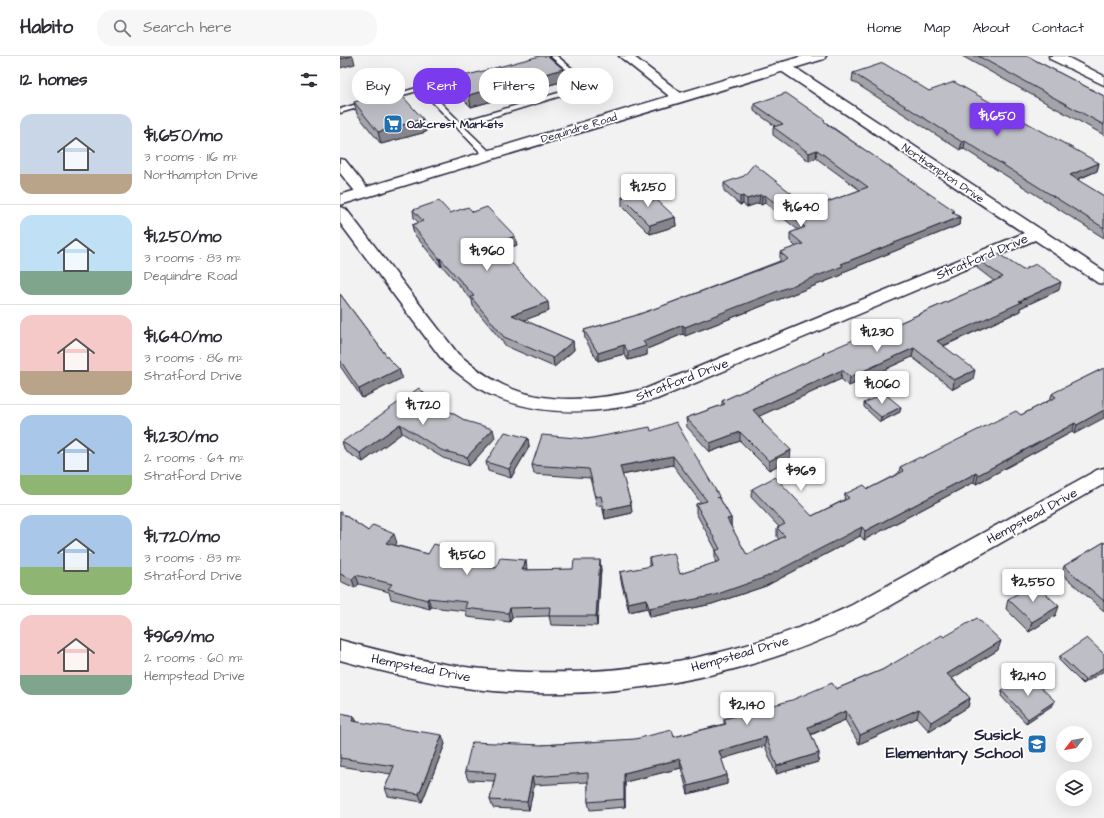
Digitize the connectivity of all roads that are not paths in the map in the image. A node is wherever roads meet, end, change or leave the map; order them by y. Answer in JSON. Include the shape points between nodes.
{"nodes":[{"id":1,"x":553,"y":56,"type":"edge"},
{"id":2,"x":625,"y":56,"type":"edge"},
{"id":3,"x":819,"y":56,"type":"edge"},
{"id":4,"x":1055,"y":56,"type":"edge"},
{"id":5,"x":782,"y":66,"type":"junction"},
{"id":6,"x":474,"y":75,"type":"edge"},
{"id":7,"x":471,"y":76,"type":"edge"},
{"id":8,"x":1104,"y":81,"type":"edge"},
{"id":9,"x":413,"y":91,"type":"edge"},
{"id":10,"x":679,"y":98,"type":"junction"},
{"id":11,"x":438,"y":104,"type":"edge"},
{"id":12,"x":340,"y":111,"type":"edge"},
{"id":13,"x":458,"y":125,"type":"junction"},
{"id":14,"x":488,"y":155,"type":"junction"},
{"id":15,"x":340,"y":163,"type":"edge"},
{"id":16,"x":363,"y":192,"type":"junction"},
{"id":17,"x":340,"y":200,"type":"edge"},
{"id":18,"x":340,"y":212,"type":"edge"},
{"id":19,"x":1036,"y":234,"type":"junction"},
{"id":20,"x":1104,"y":279,"type":"edge"},
{"id":21,"x":1104,"y":475,"type":"edge"},
{"id":22,"x":340,"y":650,"type":"edge"}],
"edges":[{"from":1,"to":13,"type":"lane","via":[[590,86]]},
{"from":2,"to":10,"type":"street"},
{"from":3,"to":5,"type":"main road","name":"Dequindre Road"},
{"from":4,"to":8,"type":"street"},
{"from":5,"to":10,"type":"main road","name":"Dequindre Road"},
{"from":5,"to":19,"type":"street","name":"Northampton Drive"},
{"from":6,"to":7,"type":"lane"},
{"from":9,"to":12,"type":"lane"},
{"from":10,"to":14,"type":"main road","name":"Dequindre Road"},
{"from":11,"to":13,"type":"lane"},
{"from":13,"to":14,"type":"lane"},
{"from":14,"to":16,"type":"main road","name":"Dequindre Road"},
{"from":15,"to":16,"type":"street"},
{"from":16,"to":17,"type":"main road","name":"Dequindre Road"},
{"from":18,"to":19,"type":"street","name":"Stratford Drive","via":[[451,358],[461,367],[481,382],[510,396],[563,405],[587,406],[650,394]]},
{"from":19,"to":20,"type":"street","name":"Northampton Drive"},
{"from":21,"to":22,"type":"street","name":"Hempstead Drive","via":[[904,587],[832,624],[782,644],[684,670],[576,682],[504,681],[396,666]]}]}
